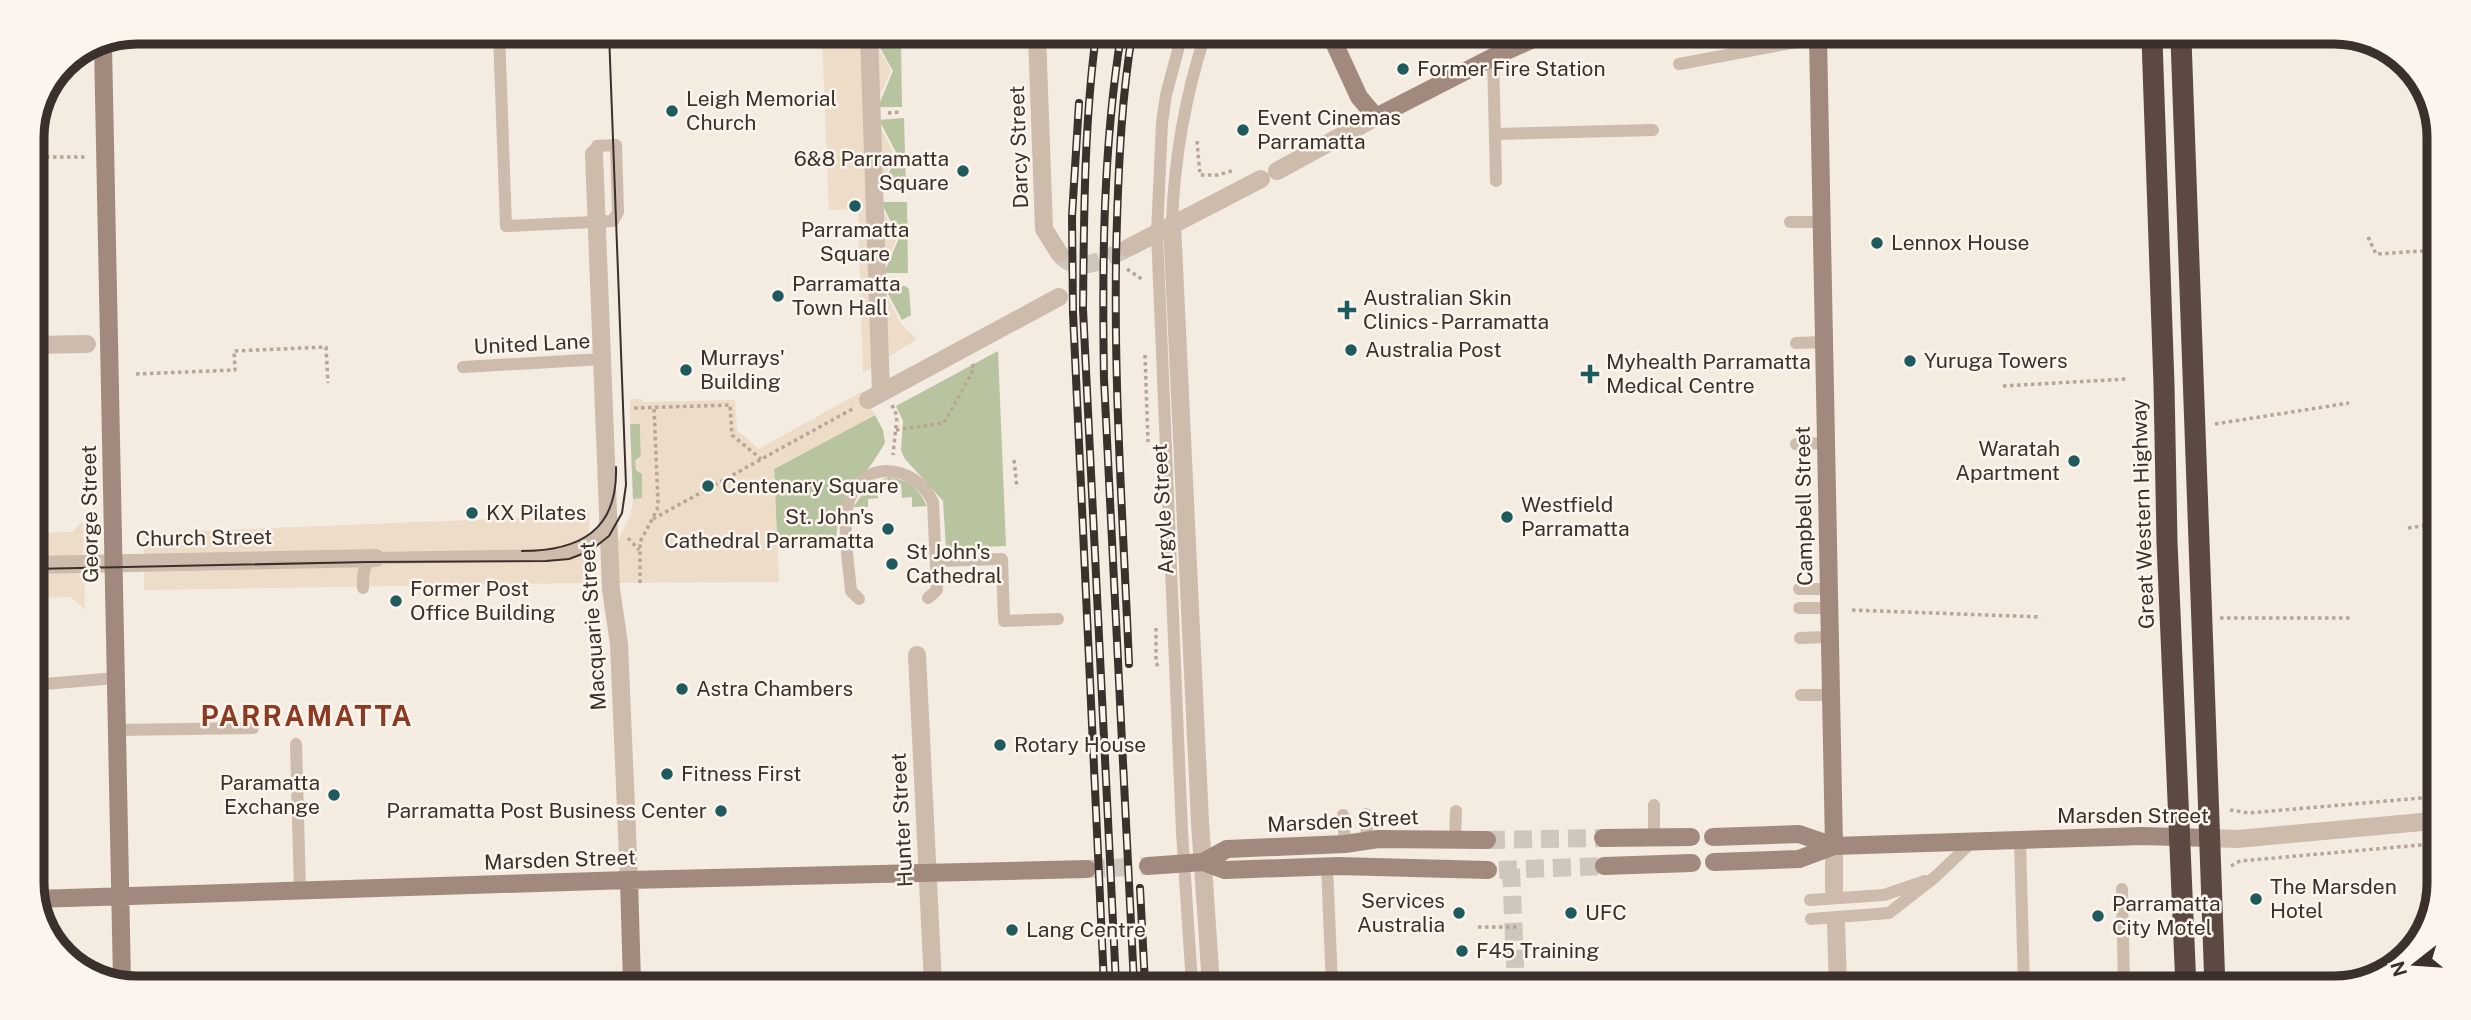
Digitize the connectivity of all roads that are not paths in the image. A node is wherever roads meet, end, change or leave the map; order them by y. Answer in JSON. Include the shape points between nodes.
{"nodes":[{"id":1,"x":499,"y":44,"type":"edge"},
{"id":2,"x":869,"y":44,"type":"edge"},
{"id":3,"x":1037,"y":44,"type":"edge"},
{"id":4,"x":1180,"y":44,"type":"edge"},
{"id":5,"x":1202,"y":44,"type":"edge"},
{"id":6,"x":1335,"y":44,"type":"edge"},
{"id":7,"x":1346,"y":44,"type":"edge"},
{"id":8,"x":1522,"y":44,"type":"edge"},
{"id":9,"x":1786,"y":44,"type":"edge"},
{"id":10,"x":1818,"y":44,"type":"edge"},
{"id":11,"x":2152,"y":44,"type":"edge"},
{"id":12,"x":2180,"y":44,"type":"edge"},
{"id":13,"x":103,"y":51,"type":"edge"},
{"id":14,"x":1493,"y":57,"type":"junction"},
{"id":15,"x":1679,"y":64,"type":"dead end"},
{"id":16,"x":1376,"y":117,"type":"junction"},
{"id":17,"x":1653,"y":130,"type":"dead end"},
{"id":18,"x":1495,"y":134,"type":"junction"},
{"id":19,"x":594,"y":154,"type":"dead end"},
{"id":20,"x":1496,"y":181,"type":"dead end"},
{"id":21,"x":1790,"y":222,"type":"dead end"},
{"id":22,"x":1821,"y":222,"type":"junction"},
{"id":23,"x":597,"y":223,"type":"junction"},
{"id":24,"x":1164,"y":228,"type":"junction"},
{"id":25,"x":1128,"y":248,"type":"tunnel mouth"},
{"id":26,"x":1059,"y":253,"type":"tunnel mouth"},
{"id":27,"x":1059,"y":297,"type":"dead end"},
{"id":28,"x":1796,"y":342,"type":"dead end"},
{"id":29,"x":1823,"y":342,"type":"junction"},
{"id":30,"x":87,"y":344,"type":"dead end"},
{"id":31,"x":44,"y":345,"type":"edge"},
{"id":32,"x":602,"y":359,"type":"junction"},
{"id":33,"x":463,"y":367,"type":"dead end"},
{"id":34,"x":1825,"y":443,"type":"junction"},
{"id":35,"x":1796,"y":444,"type":"dead end"},
{"id":36,"x":615,"y":528,"type":"junction"},
{"id":37,"x":376,"y":558,"type":"junction"},
{"id":38,"x":937,"y":561,"type":"junction"},
{"id":39,"x":114,"y":562,"type":"junction"},
{"id":40,"x":44,"y":565,"type":"edge"},
{"id":41,"x":363,"y":588,"type":"dead end"},
{"id":42,"x":1799,"y":589,"type":"dead end"},
{"id":43,"x":1828,"y":589,"type":"junction"},
{"id":44,"x":928,"y":598,"type":"dead end"},
{"id":45,"x":859,"y":599,"type":"dead end"},
{"id":46,"x":1799,"y":608,"type":"dead end"},
{"id":47,"x":1828,"y":608,"type":"junction"},
{"id":48,"x":1058,"y":619,"type":"dead end"},
{"id":49,"x":1829,"y":637,"type":"junction"},
{"id":50,"x":1800,"y":638,"type":"dead end"},
{"id":51,"x":917,"y":655,"type":"dead end"},
{"id":52,"x":116,"y":678,"type":"junction"},
{"id":53,"x":44,"y":684,"type":"edge"},
{"id":54,"x":1801,"y":695,"type":"dead end"},
{"id":55,"x":1830,"y":695,"type":"junction"},
{"id":56,"x":253,"y":728,"type":"dead end"},
{"id":57,"x":117,"y":730,"type":"junction"},
{"id":58,"x":296,"y":744,"type":"dead end"},
{"id":59,"x":1654,"y":805,"type":"dead end"},
{"id":60,"x":1456,"y":811,"type":"dead end"},
{"id":61,"x":1366,"y":814,"type":"dead end"},
{"id":62,"x":1343,"y":815,"type":"dead end"},
{"id":63,"x":2427,"y":822,"type":"edge"},
{"id":64,"x":1691,"y":837,"type":"dead end"},
{"id":65,"x":1713,"y":837,"type":"dead end"},
{"id":66,"x":2179,"y":837,"type":"junction"},
{"id":67,"x":1604,"y":838,"type":"tunnel mouth"},
{"id":68,"x":1654,"y":838,"type":"junction"},
{"id":69,"x":2208,"y":838,"type":"junction"},
{"id":70,"x":1455,"y":839,"type":"junction"},
{"id":71,"x":1487,"y":840,"type":"tunnel mouth"},
{"id":72,"x":1367,"y":841,"type":"junction"},
{"id":73,"x":2020,"y":841,"type":"junction"},
{"id":74,"x":1972,"y":842,"type":"junction"},
{"id":75,"x":1345,"y":844,"type":"junction"},
{"id":76,"x":1834,"y":846,"type":"junction"},
{"id":77,"x":1203,"y":862,"type":"junction"},
{"id":78,"x":1714,"y":862,"type":"dead end"},
{"id":79,"x":1184,"y":863,"type":"junction"},
{"id":80,"x":1692,"y":863,"type":"dead end"},
{"id":81,"x":1148,"y":866,"type":"tunnel mouth"},
{"id":82,"x":1327,"y":866,"type":"junction"},
{"id":83,"x":1604,"y":866,"type":"tunnel mouth"},
{"id":84,"x":1087,"y":869,"type":"tunnel mouth"},
{"id":85,"x":1488,"y":870,"type":"tunnel mouth"},
{"id":86,"x":928,"y":873,"type":"junction"},
{"id":87,"x":1935,"y":877,"type":"junction"},
{"id":88,"x":629,"y":880,"type":"junction"},
{"id":89,"x":2122,"y":889,"type":"dead end"},
{"id":90,"x":300,"y":890,"type":"junction"},
{"id":91,"x":1834,"y":890,"type":"dead end"},
{"id":92,"x":120,"y":896,"type":"junction"},
{"id":93,"x":46,"y":899,"type":"edge"},
{"id":94,"x":1811,"y":900,"type":"dead end"},
{"id":95,"x":1811,"y":919,"type":"dead end"},
{"id":96,"x":1836,"y":923,"type":"dead end"},
{"id":97,"x":122,"y":974,"type":"edge"},
{"id":98,"x":632,"y":976,"type":"edge"},
{"id":99,"x":933,"y":976,"type":"edge"},
{"id":100,"x":1191,"y":976,"type":"edge"},
{"id":101,"x":1210,"y":976,"type":"edge"},
{"id":102,"x":1332,"y":976,"type":"edge"},
{"id":103,"x":1838,"y":976,"type":"edge"},
{"id":104,"x":2024,"y":976,"type":"edge"},
{"id":105,"x":2124,"y":976,"type":"edge"},
{"id":106,"x":2185,"y":976,"type":"edge"},
{"id":107,"x":2214,"y":976,"type":"edge"}],
"edges":[{"from":1,"to":23,"type":"lane","via":[[506,226]]},
{"from":2,"to":27,"type":"street","via":[[874,397]]},
{"from":3,"to":26,"type":"street","name":"Darcy Street","via":[[1044,229]]},
{"from":4,"to":24,"type":"lane","name":"Argyle Street","via":[[1162,123]]},
{"from":5,"to":24,"type":"lane","name":"Argyle Street"},
{"from":6,"to":16,"type":"street","via":[[1359,97]]},
{"from":7,"to":16,"type":"street","via":[[1371,92]]},
{"from":8,"to":14,"type":"street"},
{"from":9,"to":15,"type":"lane"},
{"from":10,"to":22,"type":"street","name":"Campbell Street"},
{"from":11,"to":66,"type":"highway","name":"Great Western Highway"},
{"from":12,"to":69,"type":"highway"},
{"from":13,"to":39,"type":"street","name":"George Street"},
{"from":14,"to":16,"type":"street"},
{"from":14,"to":18,"type":"lane"},
{"from":16,"to":24,"type":"street"},
{"from":17,"to":18,"type":"lane"},
{"from":18,"to":20,"type":"lane"},
{"from":19,"to":23,"type":"street","name":"Macquarie Street"},
{"from":21,"to":22,"type":"lane"},
{"from":22,"to":29,"type":"street","name":"Campbell Street"},
{"from":23,"to":32,"type":"street","name":"Macquarie Street"},
{"from":24,"to":25,"type":"street"},
{"from":24,"to":77,"type":"street","name":"Argyle Street"},
{"from":24,"to":79,"type":"lane","name":"Argyle Street"},
{"from":28,"to":29,"type":"lane"},
{"from":29,"to":34,"type":"street","name":"Campbell Street"},
{"from":30,"to":31,"type":"street"},
{"from":32,"to":33,"type":"lane","name":"United Lane"},
{"from":32,"to":36,"type":"street","name":"Macquarie Street"},
{"from":34,"to":35,"type":"lane"},
{"from":34,"to":43,"type":"street","name":"Campbell Street"},
{"from":36,"to":37,"type":"lane","name":"Church Street","via":[[584,547],[558,555]]},
{"from":36,"to":88,"type":"street","name":"Macquarie Street","via":[[611,589],[619,644]]},
{"from":37,"to":39,"type":"street","name":"Church Street"},
{"from":37,"to":41,"type":"lane","via":[[365,568]]},
{"from":38,"to":44,"type":"lane","via":[[937,590]]},
{"from":38,"to":45,"type":"lane","via":[[929,492],[913,477],[892,471],[872,475],[856,488],[847,507],[851,591]]},
{"from":38,"to":48,"type":"lane","via":[[1002,558],[1004,621]]},
{"from":39,"to":40,"type":"street","name":"Church Street"},
{"from":39,"to":52,"type":"street","name":"George Street"},
{"from":42,"to":43,"type":"lane"},
{"from":43,"to":47,"type":"street","name":"Campbell Street"},
{"from":46,"to":47,"type":"lane"},
{"from":47,"to":49,"type":"street","name":"Campbell Street"},
{"from":49,"to":50,"type":"lane"},
{"from":49,"to":55,"type":"street","name":"Campbell Street"},
{"from":51,"to":86,"type":"street","name":"Hunter Street"},
{"from":52,"to":53,"type":"lane"},
{"from":52,"to":57,"type":"street","name":"George Street"},
{"from":54,"to":55,"type":"lane"},
{"from":55,"to":76,"type":"street","name":"Campbell Street"},
{"from":56,"to":57,"type":"lane"},
{"from":57,"to":92,"type":"street","name":"George Street"},
{"from":58,"to":90,"type":"lane"},
{"from":59,"to":68,"type":"lane"},
{"from":60,"to":70,"type":"lane"},
{"from":61,"to":72,"type":"lane"},
{"from":62,"to":75,"type":"lane"},
{"from":63,"to":69,"type":"street","name":"Marsden Street"},
{"from":64,"to":68,"type":"street"},
{"from":65,"to":76,"type":"street","name":"Marsden Street","via":[[1799,834]]},
{"from":66,"to":69,"type":"street","name":"Marsden Street"},
{"from":66,"to":73,"type":"street","name":"Marsden Street"},
{"from":66,"to":106,"type":"highway","name":"Great Western Highway"},
{"from":67,"to":68,"type":"street"},
{"from":69,"to":107,"type":"highway"},
{"from":70,"to":71,"type":"street","name":"Marsden Street"},
{"from":70,"to":72,"type":"street","name":"Marsden Street"},
{"from":72,"to":75,"type":"street","name":"Marsden Street"},
{"from":73,"to":74,"type":"street","name":"Marsden Street"},
{"from":73,"to":104,"type":"lane"},
{"from":74,"to":76,"type":"street","name":"Marsden Street"},
{"from":74,"to":87,"type":"lane"},
{"from":75,"to":77,"type":"street","name":"Marsden Street","via":[[1227,849]]},
{"from":76,"to":78,"type":"street","name":"Marsden Street","via":[[1799,859]]},
{"from":76,"to":91,"type":"street","name":"Campbell Street"},
{"from":77,"to":79,"type":"street","name":"Marsden Street"},
{"from":77,"to":82,"type":"street","name":"Marsden Street","via":[[1225,870]]},
{"from":77,"to":101,"type":"street","name":"Argyle Street"},
{"from":79,"to":81,"type":"street","name":"Marsden Street"},
{"from":79,"to":100,"type":"lane","name":"Argyle Street"},
{"from":80,"to":83,"type":"street"},
{"from":82,"to":85,"type":"street","name":"Marsden Street"},
{"from":82,"to":102,"type":"lane"},
{"from":84,"to":86,"type":"street","name":"Marsden Street"},
{"from":86,"to":88,"type":"street","name":"Marsden Street"},
{"from":86,"to":99,"type":"street","name":"Hunter Street"},
{"from":87,"to":94,"type":"lane","bridge":true,"via":[[1884,895]]},
{"from":87,"to":95,"type":"lane","bridge":true,"via":[[1889,913]]},
{"from":88,"to":90,"type":"street","name":"Marsden Street"},
{"from":88,"to":98,"type":"street","name":"Macquarie Street"},
{"from":89,"to":105,"type":"lane"},
{"from":90,"to":92,"type":"street","name":"Marsden Street"},
{"from":92,"to":93,"type":"street","name":"Marsden Street"},
{"from":92,"to":97,"type":"street","name":"George Street"},
{"from":96,"to":103,"type":"street"}]}
